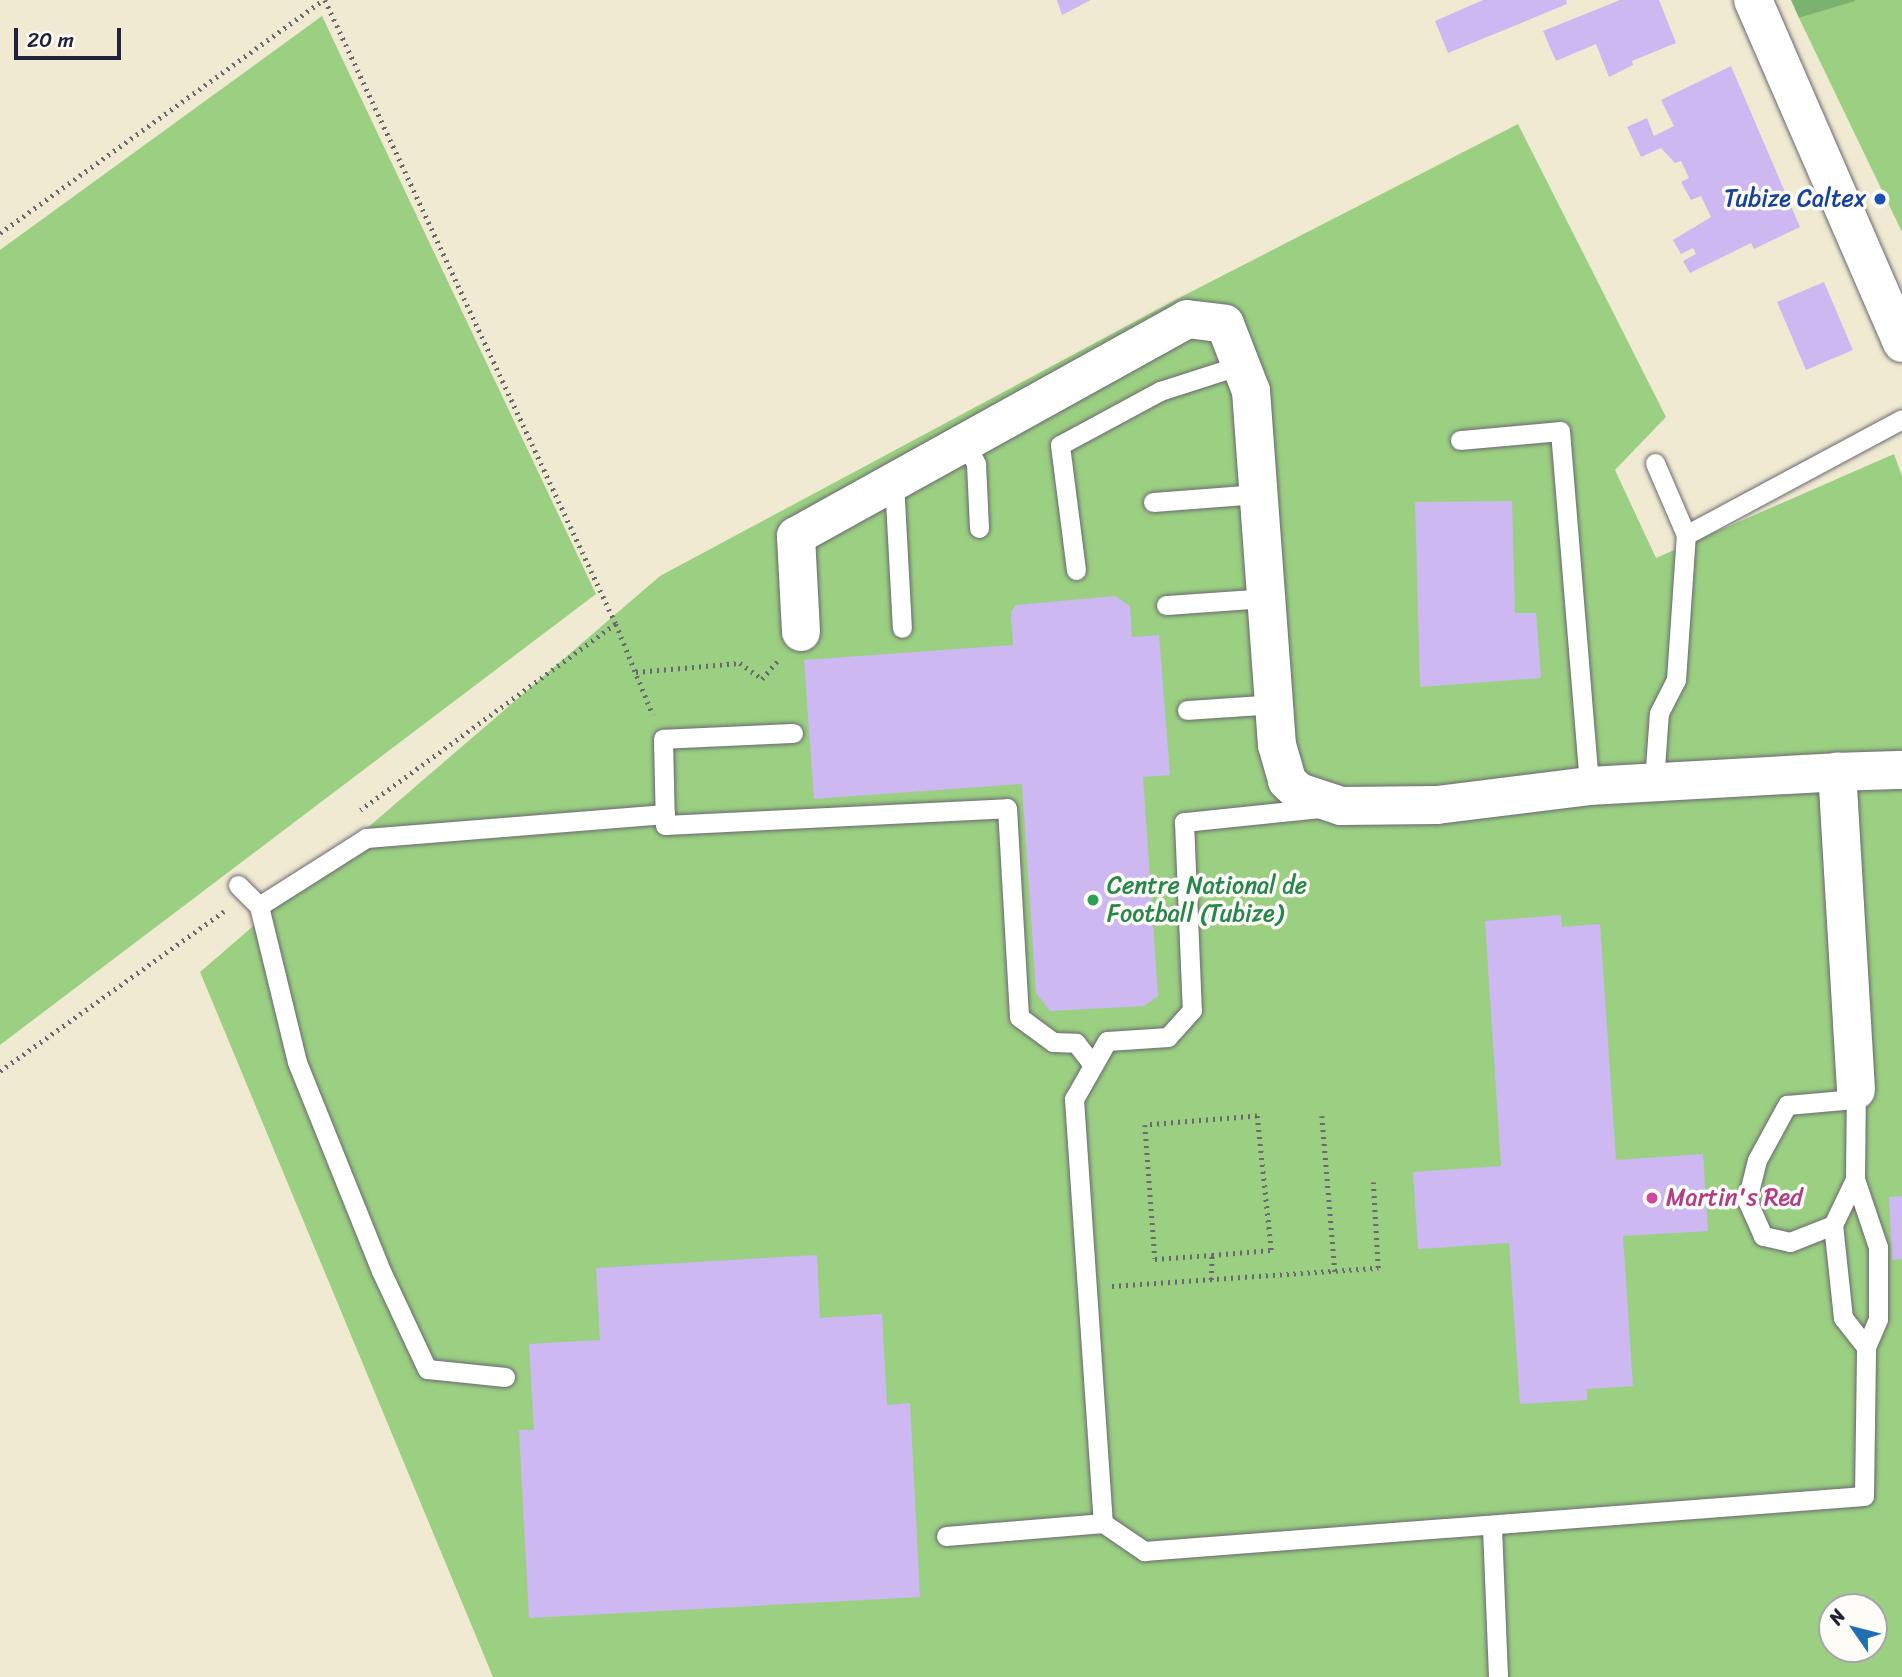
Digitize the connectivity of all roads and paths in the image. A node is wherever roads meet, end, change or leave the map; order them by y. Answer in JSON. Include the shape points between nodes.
{"nodes":[{"id":1,"x":324,"y":0,"type":"edge"},
{"id":2,"x":1756,"y":6,"type":"edge"},
{"id":3,"x":0,"y":233,"type":"edge"},
{"id":4,"x":1902,"y":343,"type":"edge"},
{"id":5,"x":1241,"y":365,"type":"junction"},
{"id":6,"x":1902,"y":419,"type":"edge"},
{"id":7,"x":1460,"y":440,"type":"dead end"},
{"id":8,"x":965,"y":442,"type":"junction"},
{"id":9,"x":1655,"y":463,"type":"dead end"},
{"id":10,"x":894,"y":482,"type":"junction"},
{"id":11,"x":1258,"y":494,"type":"junction"},
{"id":12,"x":1153,"y":502,"type":"dead end"},
{"id":13,"x":979,"y":528,"type":"dead end"},
{"id":14,"x":1686,"y":535,"type":"junction"},
{"id":15,"x":1076,"y":570,"type":"dead end"},
{"id":16,"x":1266,"y":598,"type":"junction"},
{"id":17,"x":1166,"y":605,"type":"dead end"},
{"id":18,"x":616,"y":624,"type":"junction"},
{"id":19,"x":902,"y":628,"type":"dead end"},
{"id":20,"x":801,"y":632,"type":"joint"},
{"id":21,"x":636,"y":672,"type":"junction"},
{"id":22,"x":1275,"y":704,"type":"junction"},
{"id":23,"x":1187,"y":710,"type":"dead end"},
{"id":24,"x":793,"y":733,"type":"dead end"},
{"id":25,"x":663,"y":739,"type":"junction"},
{"id":26,"x":1902,"y":770,"type":"edge"},
{"id":27,"x":1837,"y":772,"type":"junction"},
{"id":28,"x":1654,"y":782,"type":"junction"},
{"id":29,"x":1589,"y":786,"type":"junction"},
{"id":30,"x":1341,"y":806,"type":"junction"},
{"id":31,"x":359,"y":812,"type":"dead end"},
{"id":32,"x":665,"y":814,"type":"junction"},
{"id":33,"x":248,"y":895,"type":"junction"},
{"id":34,"x":1093,"y":1065,"type":"junction"},
{"id":35,"x":0,"y":1071,"type":"edge"},
{"id":36,"x":1855,"y":1095,"type":"junction"},
{"id":37,"x":1322,"y":1116,"type":"dead end"},
{"id":38,"x":1855,"y":1179,"type":"junction"},
{"id":39,"x":1373,"y":1182,"type":"dead end"},
{"id":40,"x":1833,"y":1225,"type":"junction"},
{"id":41,"x":1212,"y":1255,"type":"junction"},
{"id":42,"x":1335,"y":1271,"type":"junction"},
{"id":43,"x":1211,"y":1280,"type":"junction"},
{"id":44,"x":1087,"y":1288,"type":"junction"},
{"id":45,"x":1866,"y":1347,"type":"junction"},
{"id":46,"x":505,"y":1377,"type":"dead end"},
{"id":47,"x":1103,"y":1523,"type":"junction"},
{"id":48,"x":1492,"y":1527,"type":"junction"},
{"id":49,"x":946,"y":1536,"type":"dead end"},
{"id":50,"x":1498,"y":1677,"type":"edge"}],
"edges":[{"from":1,"to":3,"type":"path"},
{"from":1,"to":18,"type":"path"},
{"from":2,"to":4,"type":"street"},
{"from":5,"to":8,"type":"street","via":[[1225,324],[1187,319]]},
{"from":5,"to":11,"type":"street","via":[[1251,391]]},
{"from":5,"to":15,"type":"lane","via":[[1160,391],[1060,445]]},
{"from":6,"to":14,"type":"lane"},
{"from":7,"to":29,"type":"lane","via":[[1560,430]]},
{"from":8,"to":10,"type":"street"},
{"from":8,"to":13,"type":"lane","via":[[976,464]]},
{"from":9,"to":14,"type":"lane"},
{"from":10,"to":19,"type":"lane"},
{"from":10,"to":20,"type":"street","via":[[796,536]]},
{"from":11,"to":12,"type":"lane"},
{"from":11,"to":16,"type":"street"},
{"from":14,"to":28,"type":"lane","via":[[1676,680],[1659,713]]},
{"from":16,"to":17,"type":"lane"},
{"from":16,"to":22,"type":"street"},
{"from":18,"to":21,"type":"path"},
{"from":18,"to":31,"type":"path"},
{"from":20,"to":21,"type":"path","via":[[762,679],[740,663]]},
{"from":21,"to":25,"type":"path"},
{"from":22,"to":23,"type":"lane"},
{"from":22,"to":30,"type":"street","via":[[1277,745],[1287,781],[1299,792]]},
{"from":24,"to":25,"type":"lane"},
{"from":25,"to":32,"type":"lane"},
{"from":26,"to":27,"type":"street"},
{"from":27,"to":28,"type":"street"},
{"from":27,"to":36,"type":"street"},
{"from":28,"to":29,"type":"street"},
{"from":29,"to":30,"type":"street","via":[[1437,805]]},
{"from":30,"to":34,"type":"lane","via":[[1184,822],[1192,1010],[1168,1037],[1107,1041]]},
{"from":32,"to":33,"type":"lane","via":[[366,838]]},
{"from":32,"to":34,"type":"lane","via":[[665,825],[1007,808],[1019,1017],[1053,1042],[1076,1043]]},
{"from":33,"to":35,"type":"path"},
{"from":33,"to":46,"type":"lane","via":[[297,1062],[381,1271],[427,1369]]},
{"from":34,"to":44,"type":"lane","via":[[1074,1099]]},
{"from":36,"to":38,"type":"lane"},
{"from":36,"to":40,"type":"lane","via":[[1787,1105],[1757,1160],[1747,1200],[1763,1236],[1790,1242]]},
{"from":37,"to":42,"type":"path"},
{"from":38,"to":40,"type":"lane"},
{"from":38,"to":45,"type":"lane","via":[[1878,1247],[1878,1319]]},
{"from":39,"to":42,"type":"path","via":[[1378,1268]]},
{"from":40,"to":45,"type":"lane","via":[[1843,1318]]},
{"from":41,"to":41,"type":"path","via":[[1271,1250],[1257,1116],[1145,1125],[1155,1259]]},
{"from":41,"to":43,"type":"path"},
{"from":42,"to":43,"type":"path"},
{"from":43,"to":44,"type":"path"},
{"from":44,"to":47,"type":"lane"},
{"from":45,"to":48,"type":"lane","via":[[1864,1496]]},
{"from":47,"to":48,"type":"lane","via":[[1144,1551]]},
{"from":47,"to":49,"type":"lane"},
{"from":48,"to":50,"type":"lane"}]}
